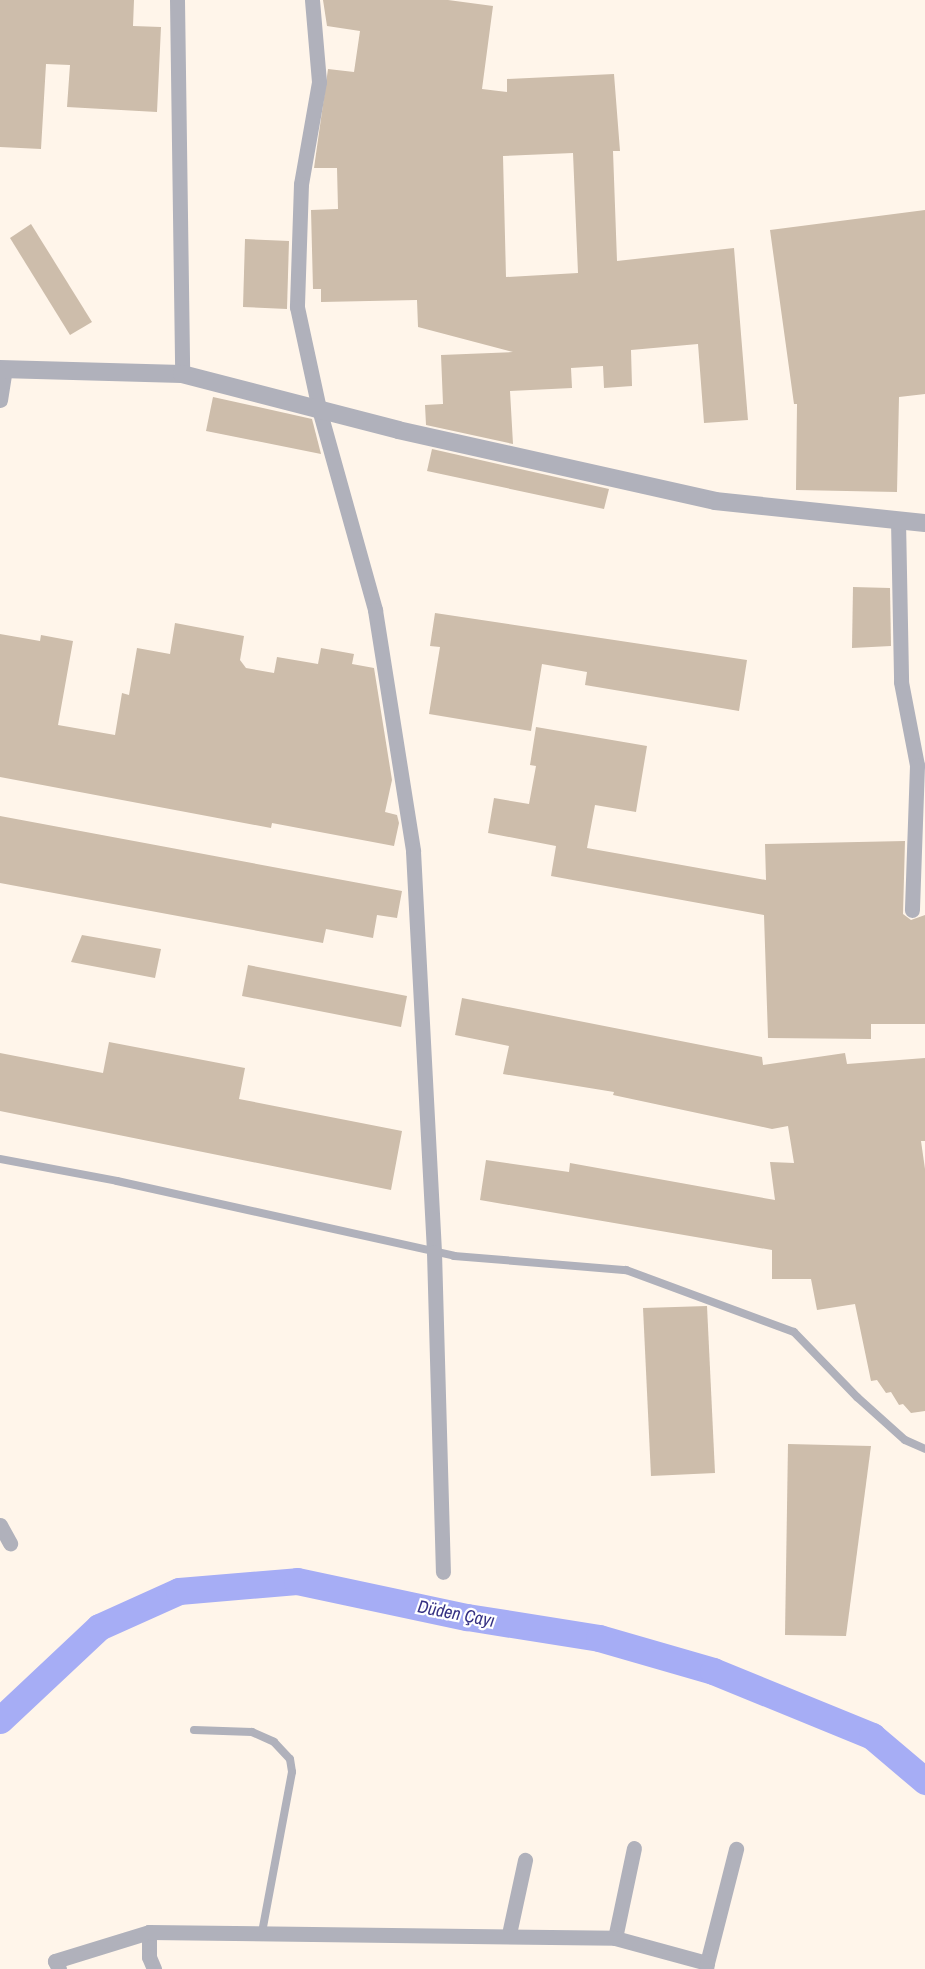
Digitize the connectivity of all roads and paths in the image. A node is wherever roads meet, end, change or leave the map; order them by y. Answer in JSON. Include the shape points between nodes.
{"nodes":[{"id":1,"x":177,"y":0,"type":"edge"},
{"id":2,"x":312,"y":0,"type":"edge"},
{"id":3,"x":3,"y":369,"type":"edge"},
{"id":4,"x":182,"y":374,"type":"junction"},
{"id":5,"x":0,"y":399,"type":"edge"},
{"id":6,"x":319,"y":409,"type":"junction"},
{"id":7,"x":898,"y":520,"type":"junction"},
{"id":8,"x":925,"y":523,"type":"edge"},
{"id":9,"x":921,"y":766,"type":"edge"},
{"id":10,"x":912,"y":910,"type":"dead end"},
{"id":11,"x":0,"y":1159,"type":"edge"},
{"id":12,"x":434,"y":1252,"type":"junction"},
{"id":13,"x":925,"y":1449,"type":"edge"},
{"id":14,"x":0,"y":1525,"type":"edge"},
{"id":15,"x":10,"y":1543,"type":"dead end"},
{"id":16,"x":443,"y":1572,"type":"dead end"},
{"id":17,"x":194,"y":1730,"type":"dead end"},
{"id":18,"x":634,"y":1848,"type":"dead end"},
{"id":19,"x":736,"y":1849,"type":"dead end"},
{"id":20,"x":525,"y":1860,"type":"dead end"},
{"id":21,"x":149,"y":1932,"type":"junction"},
{"id":22,"x":262,"y":1934,"type":"junction"},
{"id":23,"x":509,"y":1934,"type":"junction"},
{"id":24,"x":615,"y":1938,"type":"junction"},
{"id":25,"x":706,"y":1966,"type":"edge"},
{"id":26,"x":58,"y":1969,"type":"edge"},
{"id":27,"x":154,"y":1969,"type":"edge"}],
"edges":[{"from":1,"to":4,"type":"street"},
{"from":2,"to":6,"type":"street","via":[[319,81],[301,184],[297,307]]},
{"from":3,"to":4,"type":"street"},
{"from":3,"to":5,"type":"street"},
{"from":4,"to":6,"type":"street"},
{"from":6,"to":7,"type":"street","via":[[714,501]]},
{"from":6,"to":12,"type":"street","via":[[375,610],[413,851]]},
{"from":7,"to":8,"type":"street"},
{"from":7,"to":9,"type":"street","via":[[901,682]]},
{"from":9,"to":10,"type":"street"},
{"from":11,"to":12,"type":"lane","via":[[117,1181]]},
{"from":12,"to":13,"type":"lane","via":[[626,1270],[794,1332],[857,1398],[905,1440]]},
{"from":12,"to":16,"type":"street"},
{"from":14,"to":15,"type":"street"},
{"from":17,"to":22,"type":"lane","via":[[252,1732],[274,1742],[290,1759],[292,1772]]},
{"from":18,"to":24,"type":"street"},
{"from":19,"to":25,"type":"street"},
{"from":20,"to":23,"type":"street"},
{"from":21,"to":22,"type":"street"},
{"from":21,"to":26,"type":"street","via":[[55,1961]]},
{"from":21,"to":27,"type":"street","via":[[149,1957]]},
{"from":22,"to":23,"type":"street"},
{"from":23,"to":24,"type":"street"},
{"from":24,"to":25,"type":"street"}]}
